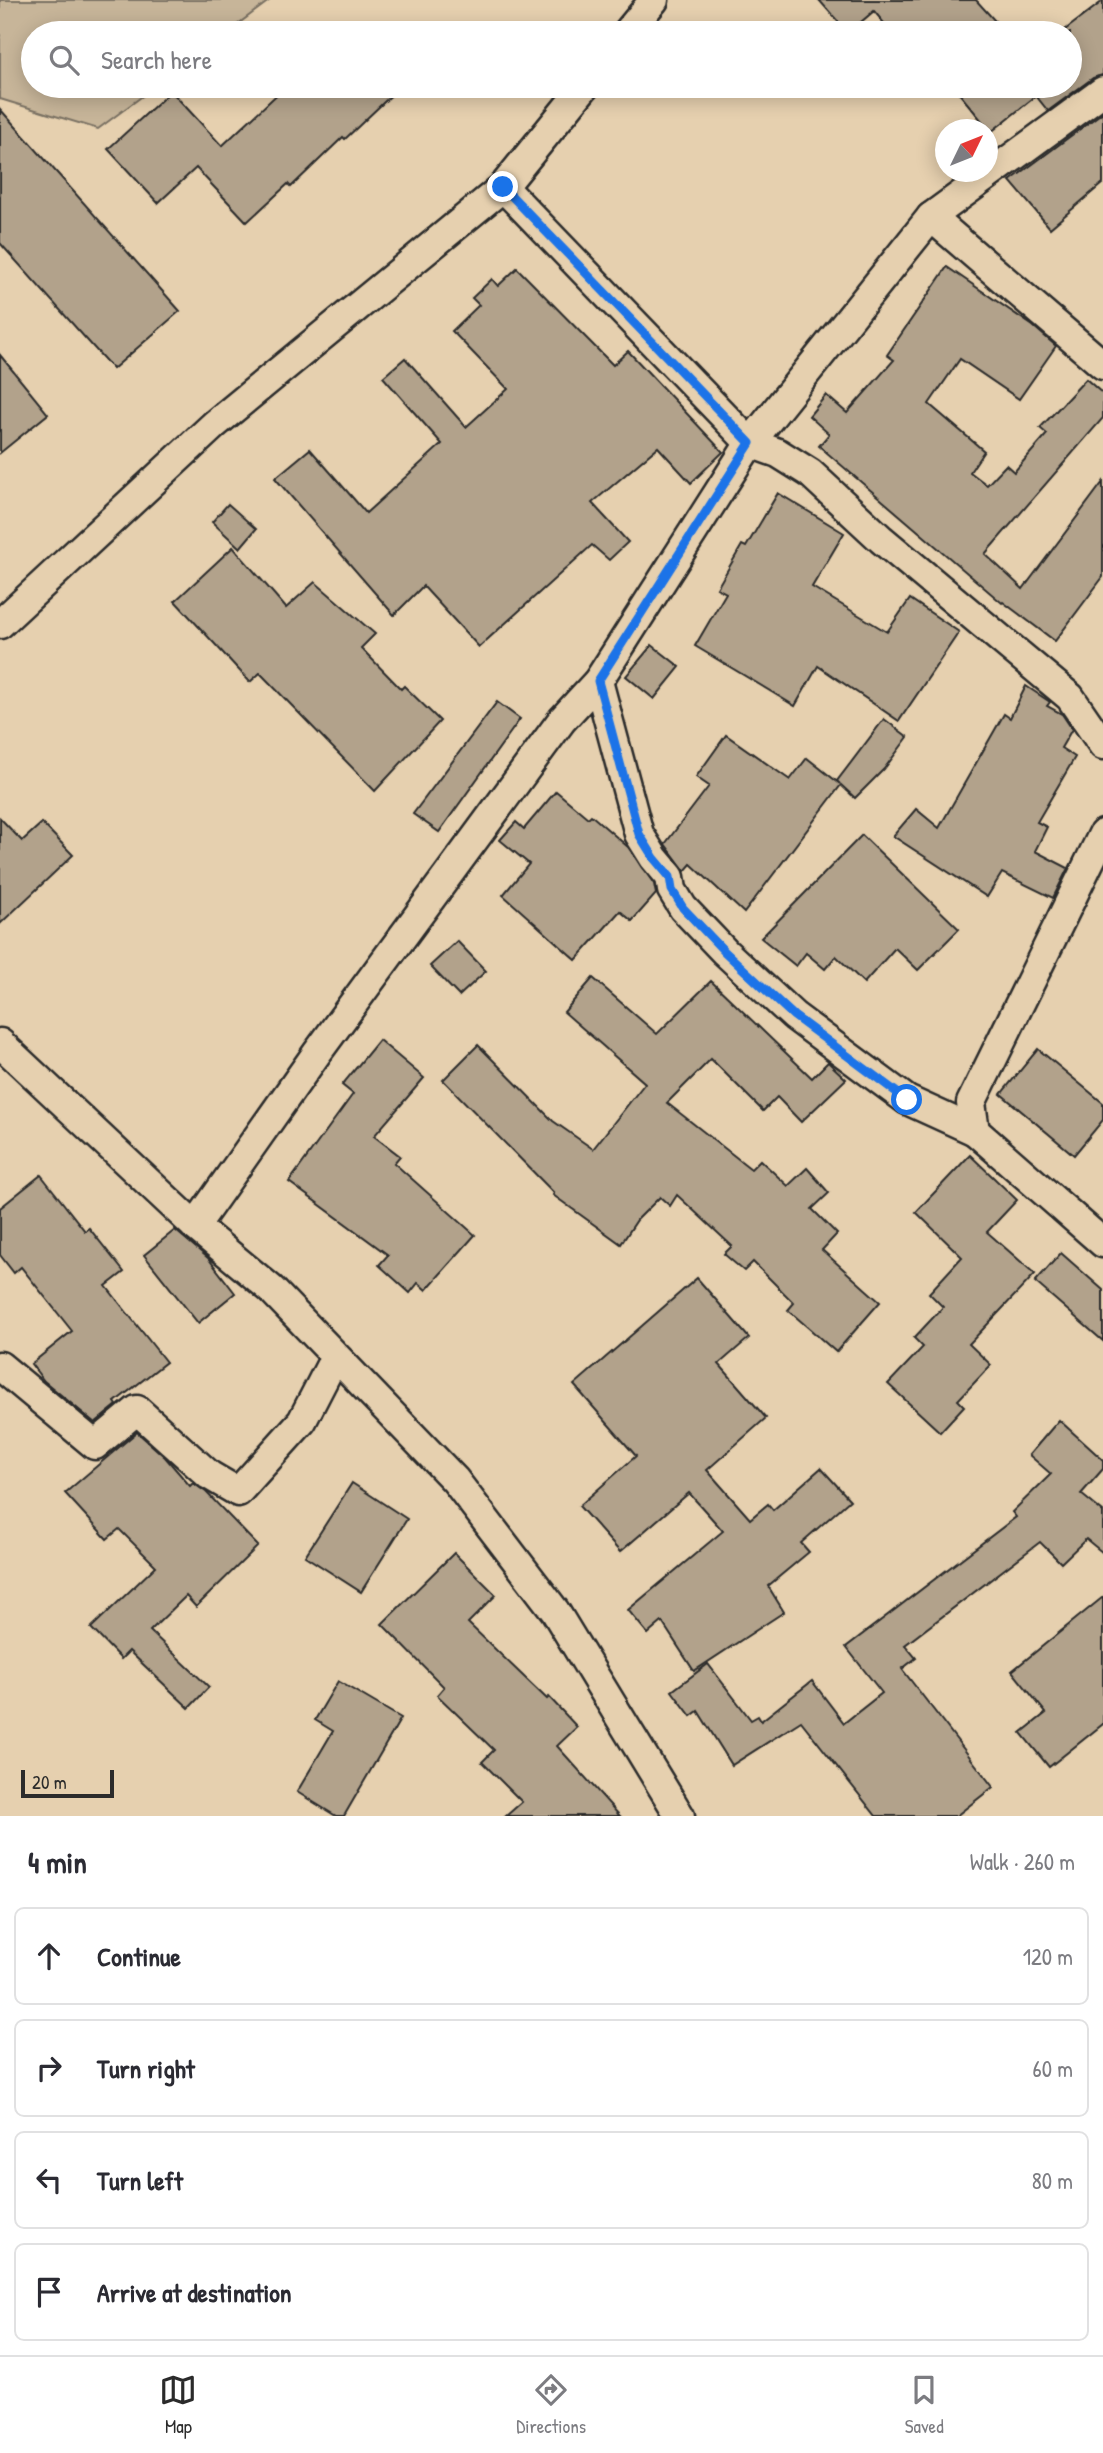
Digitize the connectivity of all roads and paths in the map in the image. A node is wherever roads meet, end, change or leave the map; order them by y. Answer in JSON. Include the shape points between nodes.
{"nodes":[{"id":1,"x":654,"y":0,"type":"edge"},
{"id":2,"x":637,"y":21,"type":"edge"},
{"id":3,"x":1103,"y":90,"type":"edge"},
{"id":4,"x":575,"y":98,"type":"edge"},
{"id":5,"x":503,"y":187,"type":"junction"},
{"id":6,"x":931,"y":217,"type":"junction"},
{"id":7,"x":1103,"y":365,"type":"edge"},
{"id":8,"x":750,"y":443,"type":"junction"},
{"id":9,"x":0,"y":624,"type":"edge"},
{"id":10,"x":598,"y":681,"type":"junction"},
{"id":11,"x":1070,"y":697,"type":"junction"},
{"id":12,"x":1103,"y":719,"type":"edge"},
{"id":13,"x":1103,"y":745,"type":"edge"},
{"id":14,"x":1103,"y":834,"type":"edge"},
{"id":15,"x":0,"y":1043,"type":"edge"},
{"id":16,"x":975,"y":1131,"type":"junction"},
{"id":17,"x":195,"y":1226,"type":"junction"},
{"id":18,"x":1103,"y":1243,"type":"edge"},
{"id":19,"x":335,"y":1357,"type":"junction"},
{"id":20,"x":0,"y":1366,"type":"edge"},
{"id":21,"x":667,"y":1812,"type":"edge"}],
"edges":[{"from":1,"to":2,"type":"street"},
{"from":3,"to":6,"type":"street"},
{"from":4,"to":5,"type":"street"},
{"from":5,"to":8,"type":"street"},
{"from":5,"to":9,"type":"street","via":[[215,424]]},
{"from":6,"to":7,"type":"street"},
{"from":6,"to":8,"type":"street"},
{"from":8,"to":10,"type":"street"},
{"from":8,"to":11,"type":"street","via":[[778,453],[810,473],[881,539]]},
{"from":10,"to":16,"type":"street","via":[[639,834],[670,877],[683,908],[794,1016],[907,1100]]},
{"from":10,"to":17,"type":"street","via":[[546,743]]},
{"from":11,"to":12,"type":"street"},
{"from":11,"to":13,"type":"street"},
{"from":14,"to":16,"type":"street","via":[[971,1103]]},
{"from":15,"to":17,"type":"street"},
{"from":16,"to":18,"type":"street"},
{"from":17,"to":19,"type":"street","via":[[271,1289]]},
{"from":19,"to":20,"type":"street","via":[[302,1421],[238,1492],[209,1475],[136,1410],[95,1445]]},
{"from":19,"to":21,"type":"street","via":[[455,1480],[555,1611]]}]}
